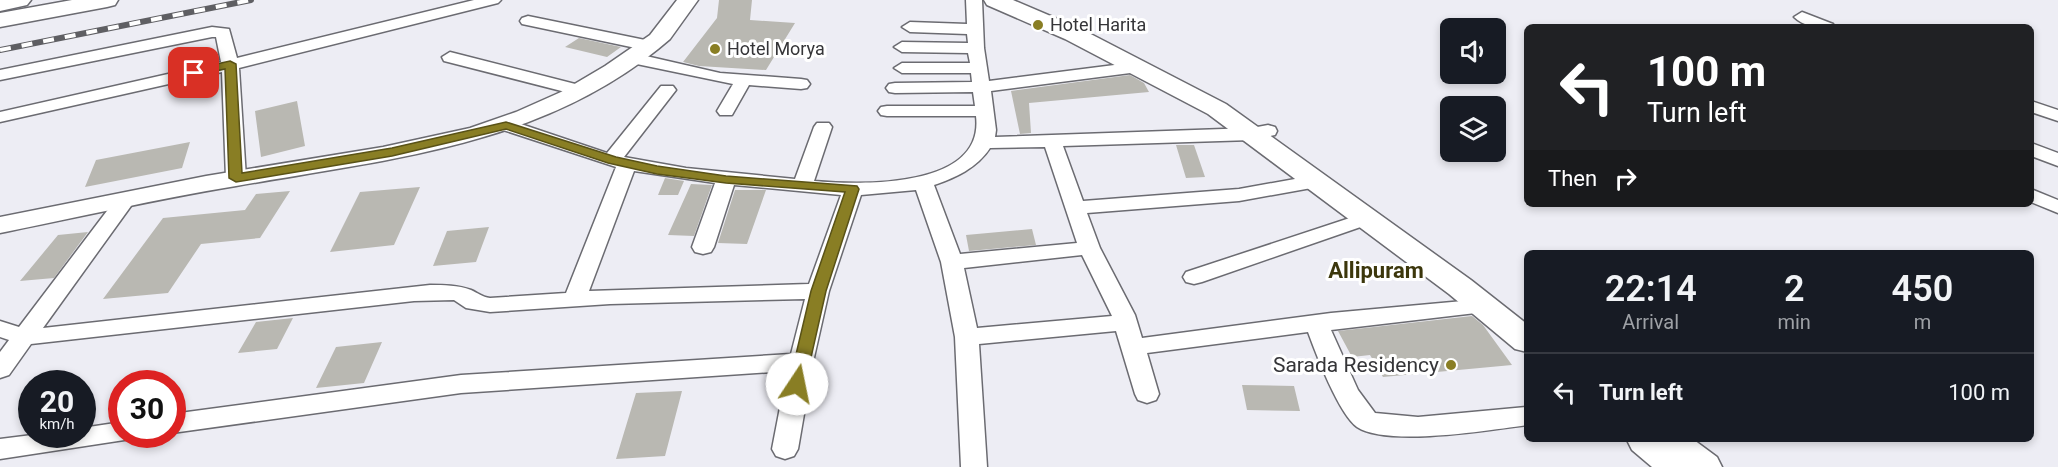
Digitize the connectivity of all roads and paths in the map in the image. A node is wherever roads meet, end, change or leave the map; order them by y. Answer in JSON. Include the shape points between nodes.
{"nodes":[{"id":1,"x":19,"y":0,"type":"edge"},
{"id":2,"x":106,"y":0,"type":"edge"},
{"id":3,"x":493,"y":0,"type":"edge"},
{"id":4,"x":974,"y":0,"type":"edge"},
{"id":5,"x":995,"y":0,"type":"edge"},
{"id":6,"x":1017,"y":0,"type":"edge"},
{"id":7,"x":683,"y":2,"type":"edge"},
{"id":8,"x":0,"y":4,"type":"edge"},
{"id":9,"x":1802,"y":17,"type":"dead end"},
{"id":10,"x":0,"y":20,"type":"edge"},
{"id":11,"x":528,"y":21,"type":"dead end"},
{"id":12,"x":1820,"y":24,"type":"edge"},
{"id":13,"x":910,"y":27,"type":"dead end"},
{"id":14,"x":974,"y":29,"type":"junction"},
{"id":15,"x":902,"y":46,"type":"dead end"},
{"id":16,"x":976,"y":48,"type":"junction"},
{"id":17,"x":642,"y":52,"type":"junction"},
{"id":18,"x":450,"y":57,"type":"dead end"},
{"id":19,"x":230,"y":64,"type":"junction"},
{"id":20,"x":1138,"y":67,"type":"junction"},
{"id":21,"x":902,"y":68,"type":"dead end"},
{"id":22,"x":979,"y":68,"type":"junction"},
{"id":23,"x":0,"y":75,"type":"edge"},
{"id":24,"x":743,"y":81,"type":"junction"},
{"id":25,"x":801,"y":84,"type":"dead end"},
{"id":26,"x":983,"y":87,"type":"junction"},
{"id":27,"x":895,"y":88,"type":"dead end"},
{"id":28,"x":667,"y":90,"type":"dead end"},
{"id":29,"x":581,"y":91,"type":"junction"},
{"id":30,"x":2034,"y":107,"type":"edge"},
{"id":31,"x":726,"y":111,"type":"dead end"},
{"id":32,"x":887,"y":111,"type":"dead end"},
{"id":33,"x":985,"y":111,"type":"junction"},
{"id":34,"x":2058,"y":116,"type":"edge"},
{"id":35,"x":0,"y":117,"type":"edge"},
{"id":36,"x":506,"y":126,"type":"junction"},
{"id":37,"x":823,"y":127,"type":"dead end"},
{"id":38,"x":1260,"y":132,"type":"junction"},
{"id":39,"x":1052,"y":140,"type":"junction"},
{"id":40,"x":985,"y":143,"type":"junction"},
{"id":41,"x":2034,"y":150,"type":"edge"},
{"id":42,"x":2058,"y":160,"type":"edge"},
{"id":43,"x":620,"y":162,"type":"junction"},
{"id":44,"x":236,"y":178,"type":"junction"},
{"id":45,"x":726,"y":179,"type":"junction"},
{"id":46,"x":1317,"y":181,"type":"junction"},
{"id":47,"x":923,"y":183,"type":"junction"},
{"id":48,"x":802,"y":185,"type":"junction"},
{"id":49,"x":853,"y":189,"type":"junction"},
{"id":50,"x":2034,"y":196,"type":"edge"},
{"id":51,"x":126,"y":199,"type":"junction"},
{"id":52,"x":2058,"y":207,"type":"edge"},
{"id":53,"x":1077,"y":208,"type":"junction"},
{"id":54,"x":1368,"y":218,"type":"junction"},
{"id":55,"x":0,"y":225,"type":"edge"},
{"id":56,"x":703,"y":247,"type":"dead end"},
{"id":57,"x":1089,"y":248,"type":"junction"},
{"id":58,"x":952,"y":262,"type":"junction"},
{"id":59,"x":1194,"y":278,"type":"dead end"},
{"id":60,"x":818,"y":291,"type":"junction"},
{"id":61,"x":575,"y":299,"type":"junction"},
{"id":62,"x":1485,"y":306,"type":"junction"},
{"id":63,"x":1125,"y":322,"type":"junction"},
{"id":64,"x":1319,"y":323,"type":"junction"},
{"id":65,"x":1524,"y":323,"type":"edge"},
{"id":66,"x":0,"y":329,"type":"edge"},
{"id":67,"x":24,"y":336,"type":"junction"},
{"id":68,"x":967,"y":337,"type":"junction"},
{"id":69,"x":1524,"y":338,"type":"edge"},
{"id":70,"x":1133,"y":347,"type":"junction"},
{"id":71,"x":801,"y":363,"type":"junction"},
{"id":72,"x":0,"y":369,"type":"edge"},
{"id":73,"x":1147,"y":394,"type":"dead end"},
{"id":74,"x":1524,"y":416,"type":"edge"},
{"id":75,"x":186,"y":422,"type":"edge"},
{"id":76,"x":108,"y":434,"type":"edge"},
{"id":77,"x":1647,"y":442,"type":"edge"},
{"id":78,"x":1672,"y":442,"type":"edge"},
{"id":79,"x":0,"y":449,"type":"edge"},
{"id":80,"x":785,"y":450,"type":"dead end"},
{"id":81,"x":974,"y":467,"type":"edge"},
{"id":82,"x":1677,"y":467,"type":"edge"},
{"id":83,"x":1703,"y":467,"type":"edge"}],
"edges":[{"from":1,"to":8,"type":"main road"},
{"from":2,"to":10,"type":"main road"},
{"from":3,"to":19,"type":"street"},
{"from":4,"to":14,"type":"street"},
{"from":5,"to":20,"type":"main road"},
{"from":6,"to":38,"type":"main road","via":[[1084,29],[1218,99]]},
{"from":7,"to":17,"type":"street","via":[[668,30]]},
{"from":9,"to":12,"type":"street"},
{"from":11,"to":17,"type":"street"},
{"from":13,"to":14,"type":"street"},
{"from":14,"to":16,"type":"street"},
{"from":15,"to":16,"type":"street"},
{"from":16,"to":22,"type":"street"},
{"from":17,"to":24,"type":"street"},
{"from":17,"to":29,"type":"street"},
{"from":18,"to":29,"type":"street"},
{"from":19,"to":23,"type":"street","via":[[223,32],[219,31]]},
{"from":19,"to":35,"type":"street"},
{"from":19,"to":44,"type":"street"},
{"from":20,"to":26,"type":"street"},
{"from":20,"to":38,"type":"main road"},
{"from":21,"to":22,"type":"street"},
{"from":22,"to":26,"type":"street"},
{"from":24,"to":25,"type":"street"},
{"from":24,"to":31,"type":"street"},
{"from":26,"to":27,"type":"street"},
{"from":26,"to":33,"type":"street"},
{"from":28,"to":43,"type":"street"},
{"from":29,"to":36,"type":"street"},
{"from":30,"to":34,"type":"street"},
{"from":32,"to":33,"type":"street"},
{"from":33,"to":40,"type":"street"},
{"from":36,"to":43,"type":"street"},
{"from":36,"to":44,"type":"street","via":[[392,152]]},
{"from":37,"to":48,"type":"street"},
{"from":38,"to":39,"type":"street"},
{"from":38,"to":46,"type":"main road"},
{"from":38,"to":65,"type":"main road","via":[[1425,245]]},
{"from":39,"to":40,"type":"street"},
{"from":39,"to":53,"type":"street"},
{"from":40,"to":47,"type":"street","via":[[952,171]]},
{"from":41,"to":42,"type":"street"},
{"from":43,"to":45,"type":"street"},
{"from":43,"to":61,"type":"street"},
{"from":44,"to":51,"type":"street"},
{"from":45,"to":48,"type":"street"},
{"from":45,"to":56,"type":"street"},
{"from":46,"to":53,"type":"street","via":[[1239,195]]},
{"from":46,"to":54,"type":"main road"},
{"from":47,"to":49,"type":"street"},
{"from":47,"to":58,"type":"street"},
{"from":48,"to":49,"type":"street"},
{"from":49,"to":60,"type":"street"},
{"from":50,"to":52,"type":"street"},
{"from":51,"to":55,"type":"street"},
{"from":51,"to":67,"type":"street"},
{"from":53,"to":57,"type":"street"},
{"from":54,"to":59,"type":"street"},
{"from":54,"to":62,"type":"main road"},
{"from":57,"to":58,"type":"street"},
{"from":57,"to":63,"type":"street"},
{"from":58,"to":68,"type":"street"},
{"from":60,"to":61,"type":"street"},
{"from":60,"to":71,"type":"street"},
{"from":61,"to":67,"type":"street","via":[[490,305],[474,303],[466,295],[450,292],[414,294],[121,329]]},
{"from":62,"to":64,"type":"street"},
{"from":62,"to":69,"type":"main road"},
{"from":63,"to":68,"type":"street"},
{"from":63,"to":70,"type":"street"},
{"from":64,"to":70,"type":"street"},
{"from":64,"to":74,"type":"street","via":[[1322,339],[1345,388],[1364,418],[1373,424],[1420,425]]},
{"from":66,"to":67,"type":"street"},
{"from":67,"to":72,"type":"street"},
{"from":68,"to":81,"type":"street"},
{"from":70,"to":73,"type":"street"},
{"from":71,"to":75,"type":"street","via":[[461,384]]},
{"from":71,"to":80,"type":"street"},
{"from":76,"to":79,"type":"street"},
{"from":77,"to":82,"type":"main road"},
{"from":78,"to":83,"type":"main road"}]}
